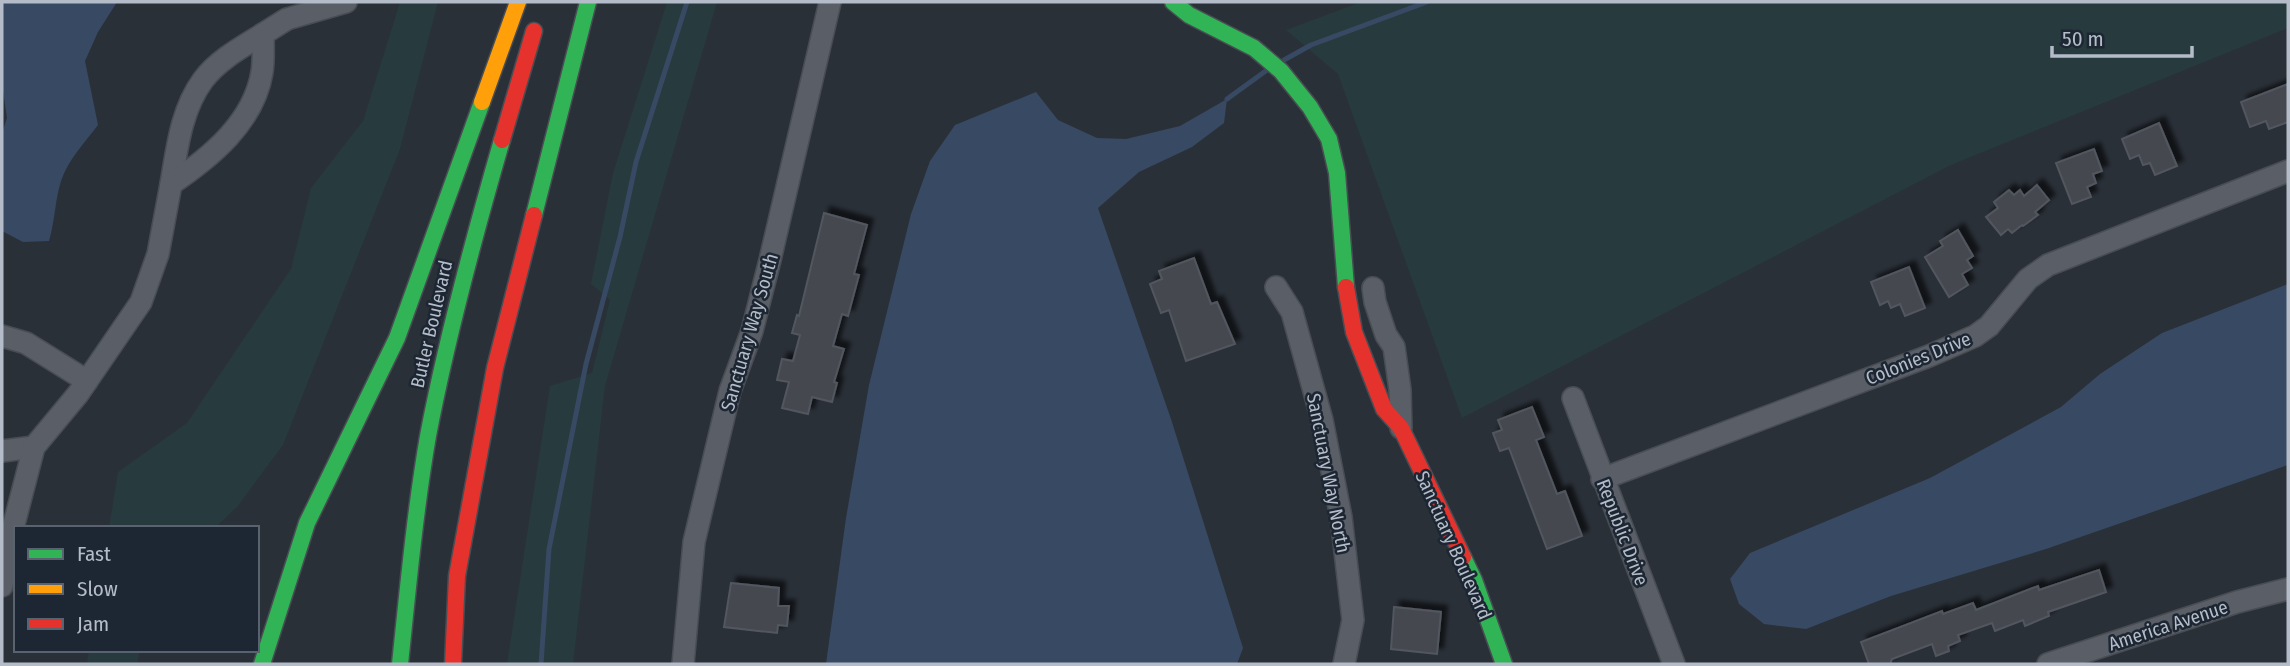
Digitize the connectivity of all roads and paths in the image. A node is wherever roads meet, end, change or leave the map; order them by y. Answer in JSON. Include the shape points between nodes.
{"nodes":[{"id":1,"x":346,"y":2,"type":"edge"},
{"id":2,"x":518,"y":2,"type":"edge"},
{"id":3,"x":588,"y":2,"type":"edge"},
{"id":4,"x":830,"y":2,"type":"edge"},
{"id":5,"x":1173,"y":2,"type":"edge"},
{"id":6,"x":538,"y":15,"type":"dead end"},
{"id":7,"x":263,"y":34,"type":"junction"},
{"id":8,"x":2288,"y":171,"type":"edge"},
{"id":9,"x":171,"y":184,"type":"junction"},
{"id":10,"x":1346,"y":261,"type":"junction"},
{"id":11,"x":1276,"y":287,"type":"dead end"},
{"id":12,"x":2,"y":337,"type":"edge"},
{"id":13,"x":495,"y":368,"type":"junction"},
{"id":14,"x":87,"y":381,"type":"junction"},
{"id":15,"x":1573,"y":398,"type":"dead end"},
{"id":16,"x":1401,"y":428,"type":"junction"},
{"id":17,"x":34,"y":447,"type":"junction"},
{"id":18,"x":2,"y":450,"type":"edge"},
{"id":19,"x":1602,"y":479,"type":"junction"},
{"id":20,"x":8,"y":522,"type":"edge"},
{"id":21,"x":482,"y":528,"type":"dead end"},
{"id":22,"x":2,"y":586,"type":"edge"},
{"id":23,"x":2288,"y":589,"type":"edge"},
{"id":24,"x":262,"y":664,"type":"edge"},
{"id":25,"x":400,"y":664,"type":"edge"},
{"id":26,"x":453,"y":664,"type":"edge"},
{"id":27,"x":683,"y":664,"type":"edge"},
{"id":28,"x":1344,"y":664,"type":"edge"},
{"id":29,"x":1504,"y":664,"type":"edge"},
{"id":30,"x":1674,"y":664,"type":"edge"},
{"id":31,"x":2048,"y":664,"type":"edge"}],
"edges":[{"from":1,"to":7,"type":"street","via":[[287,19]]},
{"from":2,"to":24,"type":"main road","via":[[397,338],[307,523]]},
{"from":3,"to":13,"type":"main road"},
{"from":4,"to":27,"type":"street","name":"Sanctuary Way South","via":[[767,272],[730,391],[694,542]]},
{"from":5,"to":10,"type":"main road","name":"Sanctuary Boulevard","via":[[1254,48],[1282,71],[1310,107],[1329,139],[1337,173]]},
{"from":6,"to":25,"type":"main road","name":"Butler Boulevard","via":[[472,241],[434,407]]},
{"from":7,"to":9,"type":"street","via":[[227,57],[203,80],[180,133]]},
{"from":7,"to":9,"type":"street","via":[[262,73],[249,108],[205,161]]},
{"from":8,"to":19,"type":"street","name":"Colonies Drive","via":[[2048,265],[2028,279],[1975,336]]},
{"from":9,"to":14,"type":"street","via":[[158,254],[141,302]]},
{"from":10,"to":16,"type":"main road","name":"Sanctuary Boulevard","via":[[1354,332],[1384,409]]},
{"from":10,"to":16,"type":"street","name":"Sanctuary Boulevard","via":[[1373,289],[1394,349]]},
{"from":11,"to":28,"type":"street","name":"Sanctuary Way North","via":[[1292,312],[1322,420],[1341,517],[1353,620]]},
{"from":12,"to":14,"type":"street","via":[[26,343]]},
{"from":13,"to":21,"type":"main road"},
{"from":13,"to":26,"type":"main road","via":[[457,576]]},
{"from":14,"to":17,"type":"street"},
{"from":15,"to":19,"type":"street","name":"Republic Drive"},
{"from":16,"to":29,"type":"main road","name":"Sanctuary Boulevard","via":[[1474,580]]},
{"from":17,"to":18,"type":"street"},
{"from":17,"to":20,"type":"street"},
{"from":19,"to":30,"type":"street","name":"Republic Drive"},
{"from":20,"to":22,"type":"street"},
{"from":23,"to":31,"type":"street","name":"America Avenue"}]}
